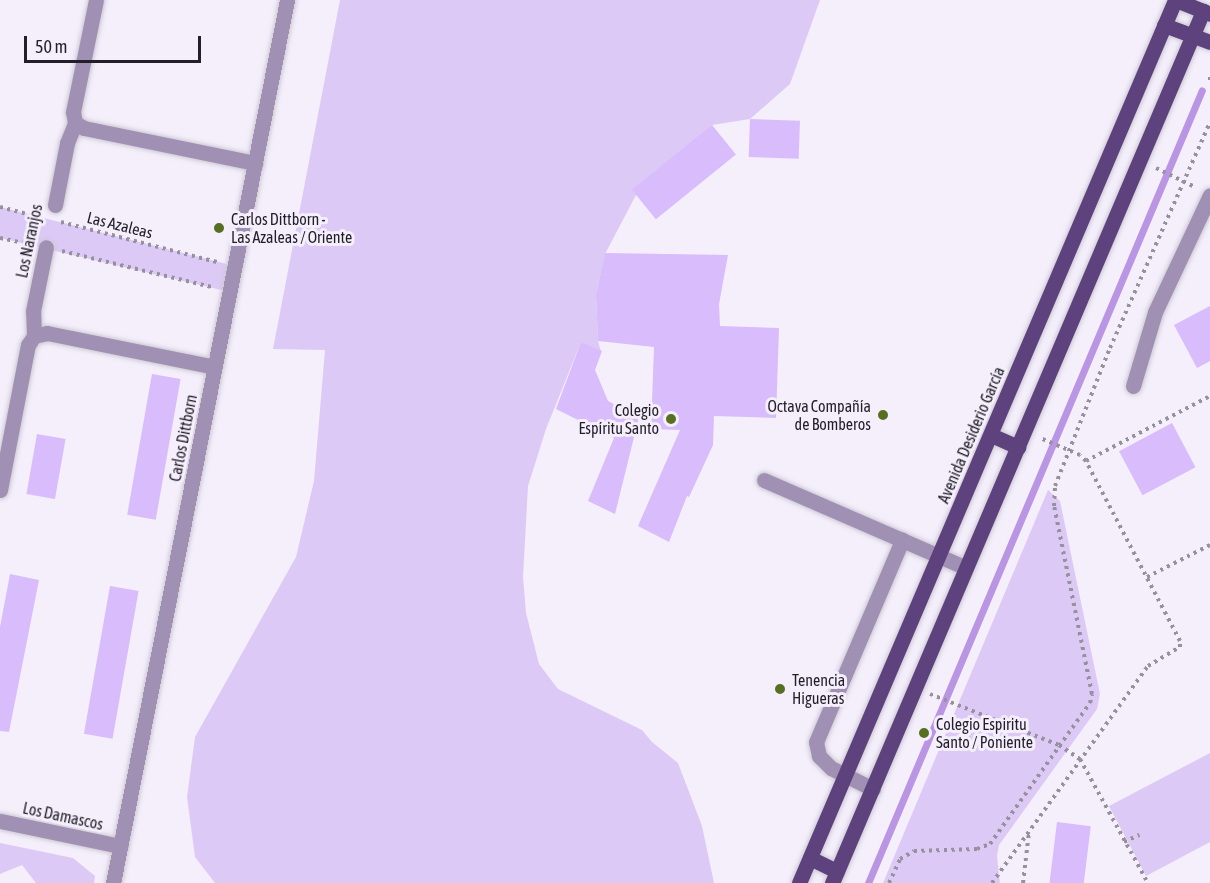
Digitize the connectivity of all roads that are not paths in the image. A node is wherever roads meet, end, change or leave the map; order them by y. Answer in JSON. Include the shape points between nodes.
{"nodes":[{"id":1,"x":96,"y":0,"type":"edge"},
{"id":2,"x":287,"y":0,"type":"edge"},
{"id":3,"x":1176,"y":0,"type":"edge"},
{"id":4,"x":1207,"y":8,"type":"edge"},
{"id":5,"x":1164,"y":25,"type":"junction"},
{"id":6,"x":1192,"y":36,"type":"junction"},
{"id":7,"x":1210,"y":42,"type":"edge"},
{"id":8,"x":75,"y":123,"type":"junction"},
{"id":9,"x":255,"y":163,"type":"junction"},
{"id":10,"x":1210,"y":195,"type":"edge"},
{"id":11,"x":53,"y":212,"type":"road end"},
{"id":12,"x":46,"y":247,"type":"road end"},
{"id":13,"x":34,"y":336,"type":"junction"},
{"id":14,"x":215,"y":367,"type":"junction"},
{"id":15,"x":1133,"y":386,"type":"dead end"},
{"id":16,"x":991,"y":435,"type":"junction"},
{"id":17,"x":1018,"y":447,"type":"junction"},
{"id":18,"x":764,"y":480,"type":"dead end"},
{"id":19,"x":0,"y":490,"type":"edge"},
{"id":20,"x":902,"y":540,"type":"junction"},
{"id":21,"x":939,"y":556,"type":"junction"},
{"id":22,"x":966,"y":568,"type":"junction"},
{"id":23,"x":845,"y":777,"type":"junction"},
{"id":24,"x":873,"y":789,"type":"junction"},
{"id":25,"x":0,"y":822,"type":"edge"},
{"id":26,"x":120,"y":846,"type":"junction"},
{"id":27,"x":810,"y":858,"type":"junction"},
{"id":28,"x":835,"y":877,"type":"edge"},
{"id":29,"x":113,"y":883,"type":"edge"},
{"id":30,"x":799,"y":883,"type":"edge"}],
"edges":[{"from":1,"to":8,"type":"street","name":"Los Naranjos"},
{"from":2,"to":9,"type":"street","name":"Carlos Dittborn"},
{"from":3,"to":4,"type":"main road"},
{"from":3,"to":5,"type":"main road","name":"Avenida Desiderio García"},
{"from":4,"to":6,"type":"main road"},
{"from":5,"to":6,"type":"main road"},
{"from":5,"to":16,"type":"main road","name":"Avenida Desiderio García"},
{"from":6,"to":7,"type":"main road"},
{"from":6,"to":17,"type":"main road"},
{"from":8,"to":9,"type":"street"},
{"from":8,"to":11,"type":"street","name":"Los Naranjos"},
{"from":9,"to":14,"type":"street","name":"Carlos Dittborn"},
{"from":10,"to":15,"type":"street","via":[[1155,312]]},
{"from":12,"to":13,"type":"street","name":"Los Naranjos","via":[[33,311]]},
{"from":13,"to":14,"type":"street","via":[[47,333]]},
{"from":13,"to":19,"type":"street","name":"Los Naranjos","via":[[28,345]]},
{"from":14,"to":26,"type":"street","name":"Carlos Dittborn"},
{"from":16,"to":17,"type":"main road"},
{"from":16,"to":21,"type":"main road","name":"Avenida Desiderio García"},
{"from":17,"to":22,"type":"main road"},
{"from":18,"to":20,"type":"street"},
{"from":20,"to":21,"type":"street"},
{"from":20,"to":23,"type":"street","via":[[816,742],[819,756]]},
{"from":21,"to":22,"type":"street"},
{"from":21,"to":23,"type":"main road","name":"Avenida Desiderio García"},
{"from":22,"to":24,"type":"main road"},
{"from":23,"to":24,"type":"street"},
{"from":23,"to":27,"type":"main road","name":"Avenida Desiderio García"},
{"from":24,"to":28,"type":"main road"},
{"from":25,"to":26,"type":"street","name":"Los Damascos"},
{"from":26,"to":29,"type":"street","name":"Carlos Dittborn"},
{"from":27,"to":28,"type":"main road"},
{"from":27,"to":30,"type":"main road","name":"Avenida Desiderio García"}]}
